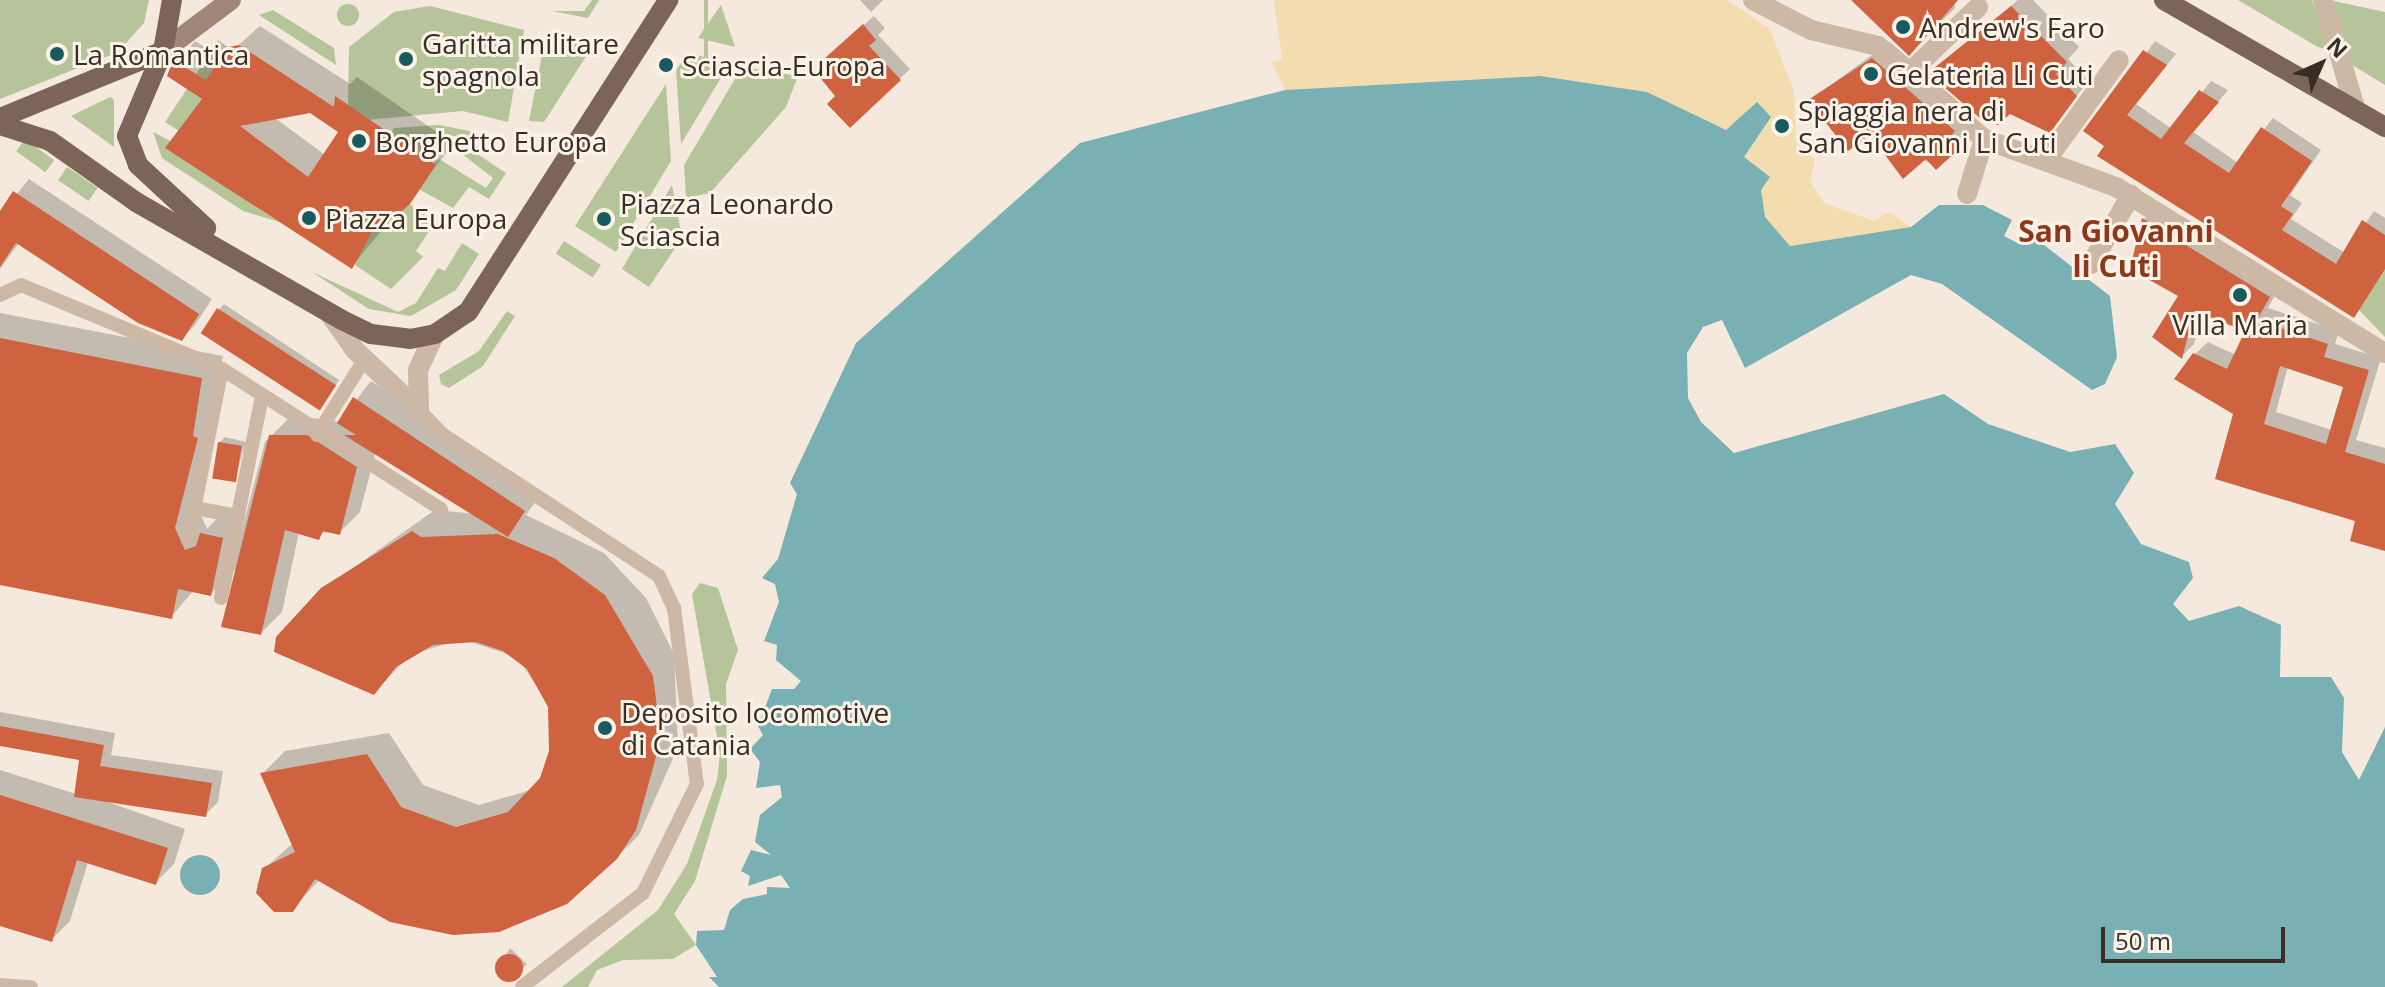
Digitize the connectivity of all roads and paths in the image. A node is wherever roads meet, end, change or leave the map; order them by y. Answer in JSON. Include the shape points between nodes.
{"nodes":[{"id":1,"x":172,"y":0,"type":"edge"},
{"id":2,"x":231,"y":0,"type":"edge"},
{"id":3,"x":668,"y":0,"type":"edge"},
{"id":4,"x":1753,"y":0,"type":"edge"},
{"id":5,"x":2164,"y":0,"type":"edge"},
{"id":6,"x":2323,"y":0,"type":"edge"},
{"id":7,"x":1978,"y":7,"type":"dead end"},
{"id":8,"x":163,"y":51,"type":"junction"},
{"id":9,"x":2119,"y":60,"type":"dead end"},
{"id":10,"x":1908,"y":74,"type":"junction"},
{"id":11,"x":2356,"y":111,"type":"junction"},
{"id":12,"x":0,"y":118,"type":"edge"},
{"id":13,"x":0,"y":125,"type":"edge"},
{"id":14,"x":2385,"y":127,"type":"edge"},
{"id":15,"x":1984,"y":139,"type":"junction"},
{"id":16,"x":2047,"y":159,"type":"junction"},
{"id":17,"x":1967,"y":194,"type":"dead end"},
{"id":18,"x":2131,"y":195,"type":"junction"},
{"id":19,"x":230,"y":249,"type":"junction"},
{"id":20,"x":2091,"y":264,"type":"dead end"},
{"id":21,"x":0,"y":295,"type":"edge"},
{"id":22,"x":329,"y":313,"type":"junction"},
{"id":23,"x":435,"y":334,"type":"junction"},
{"id":24,"x":2385,"y":353,"type":"edge"},
{"id":25,"x":364,"y":360,"type":"junction"},
{"id":26,"x":222,"y":369,"type":"junction"},
{"id":27,"x":262,"y":397,"type":"junction"},
{"id":28,"x":419,"y":410,"type":"junction"},
{"id":29,"x":317,"y":435,"type":"junction"},
{"id":30,"x":195,"y":508,"type":"junction"},
{"id":31,"x":441,"y":509,"type":"dead end"},
{"id":32,"x":238,"y":516,"type":"junction"},
{"id":33,"x":188,"y":540,"type":"dead end"},
{"id":34,"x":221,"y":598,"type":"dead end"},
{"id":35,"x":0,"y":985,"type":"edge"},
{"id":36,"x":31,"y":987,"type":"edge"},
{"id":37,"x":522,"y":987,"type":"edge"}],
"edges":[{"from":1,"to":8,"type":"main road"},
{"from":2,"to":8,"type":"main road"},
{"from":3,"to":23,"type":"main road","via":[[468,312]]},
{"from":4,"to":10,"type":"street","via":[[1811,30],[1871,41]]},
{"from":5,"to":11,"type":"main road"},
{"from":6,"to":11,"type":"street"},
{"from":7,"to":10,"type":"street"},
{"from":8,"to":12,"type":"main road"},
{"from":8,"to":19,"type":"main road","via":[[132,114],[131,152],[150,179]]},
{"from":9,"to":16,"type":"street"},
{"from":10,"to":15,"type":"street"},
{"from":11,"to":14,"type":"main road"},
{"from":13,"to":19,"type":"main road","via":[[30,130],[136,202]]},
{"from":15,"to":16,"type":"street"},
{"from":15,"to":17,"type":"street"},
{"from":16,"to":18,"type":"street"},
{"from":18,"to":20,"type":"street"},
{"from":18,"to":24,"type":"street"},
{"from":19,"to":22,"type":"main road"},
{"from":21,"to":26,"type":"lane","via":[[21,285]]},
{"from":22,"to":23,"type":"main road","via":[[391,340]]},
{"from":22,"to":25,"type":"street"},
{"from":23,"to":28,"type":"street","via":[[418,370]]},
{"from":25,"to":28,"type":"street"},
{"from":25,"to":29,"type":"lane"},
{"from":26,"to":27,"type":"lane"},
{"from":26,"to":30,"type":"lane"},
{"from":27,"to":29,"type":"lane"},
{"from":27,"to":32,"type":"lane"},
{"from":28,"to":37,"type":"lane","via":[[442,434],[659,576],[674,608],[697,784],[643,893]]},
{"from":29,"to":31,"type":"lane","via":[[365,457]]},
{"from":30,"to":32,"type":"lane"},
{"from":30,"to":33,"type":"lane"},
{"from":32,"to":34,"type":"lane"},
{"from":35,"to":36,"type":"lane"}]}
